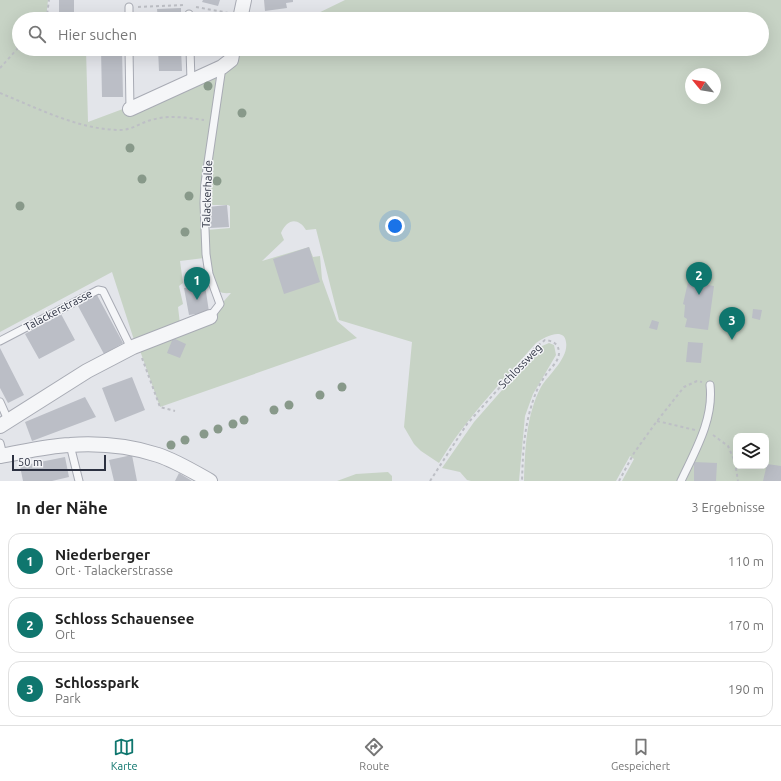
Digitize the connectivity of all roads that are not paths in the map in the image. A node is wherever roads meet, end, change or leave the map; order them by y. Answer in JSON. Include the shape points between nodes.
{"nodes":[{"id":1,"x":244,"y":0,"type":"edge"},
{"id":2,"x":129,"y":7,"type":"dead end"},
{"id":3,"x":129,"y":12,"type":"edge"},
{"id":4,"x":241,"y":12,"type":"edge"},
{"id":5,"x":129,"y":56,"type":"edge"},
{"id":6,"x":190,"y":56,"type":"edge"},
{"id":7,"x":232,"y":56,"type":"edge"},
{"id":8,"x":222,"y":67,"type":"junction"},
{"id":9,"x":190,"y":81,"type":"junction"},
{"id":10,"x":130,"y":109,"type":"joint"},
{"id":11,"x":210,"y":316,"type":"joint"},
{"id":12,"x":0,"y":341,"type":"edge"},
{"id":13,"x":134,"y":347,"type":"junction"},
{"id":14,"x":710,"y":385,"type":"road end"},
{"id":15,"x":0,"y":402,"type":"edge"},
{"id":16,"x":4,"y":423,"type":"edge"},
{"id":17,"x":70,"y":445,"type":"junction"},
{"id":18,"x":1,"y":451,"type":"edge"},
{"id":19,"x":79,"y":481,"type":"edge"},
{"id":20,"x":210,"y":481,"type":"edge"},
{"id":21,"x":681,"y":481,"type":"edge"}],
"edges":[{"from":1,"to":4,"type":"street"},
{"from":2,"to":3,"type":"lane"},
{"from":5,"to":10,"type":"lane"},
{"from":6,"to":9,"type":"lane"},
{"from":7,"to":8,"type":"street","name":"Talackerhalde","via":[[231,60]]},
{"from":8,"to":9,"type":"street"},
{"from":8,"to":11,"type":"lane","name":"Talackerhalde","via":[[204,203],[209,274],[220,304]]},
{"from":9,"to":10,"type":"street"},
{"from":11,"to":13,"type":"street"},
{"from":12,"to":13,"type":"lane","name":"Talackerstrasse","via":[[98,290],[102,291]]},
{"from":13,"to":16,"type":"street","via":[[87,371]]},
{"from":14,"to":21,"type":"lane","via":[[711,397],[704,432]]},
{"from":15,"to":16,"type":"lane"},
{"from":17,"to":18,"type":"street"},
{"from":17,"to":19,"type":"lane"},
{"from":17,"to":20,"type":"street","via":[[116,446],[149,452]]}]}
